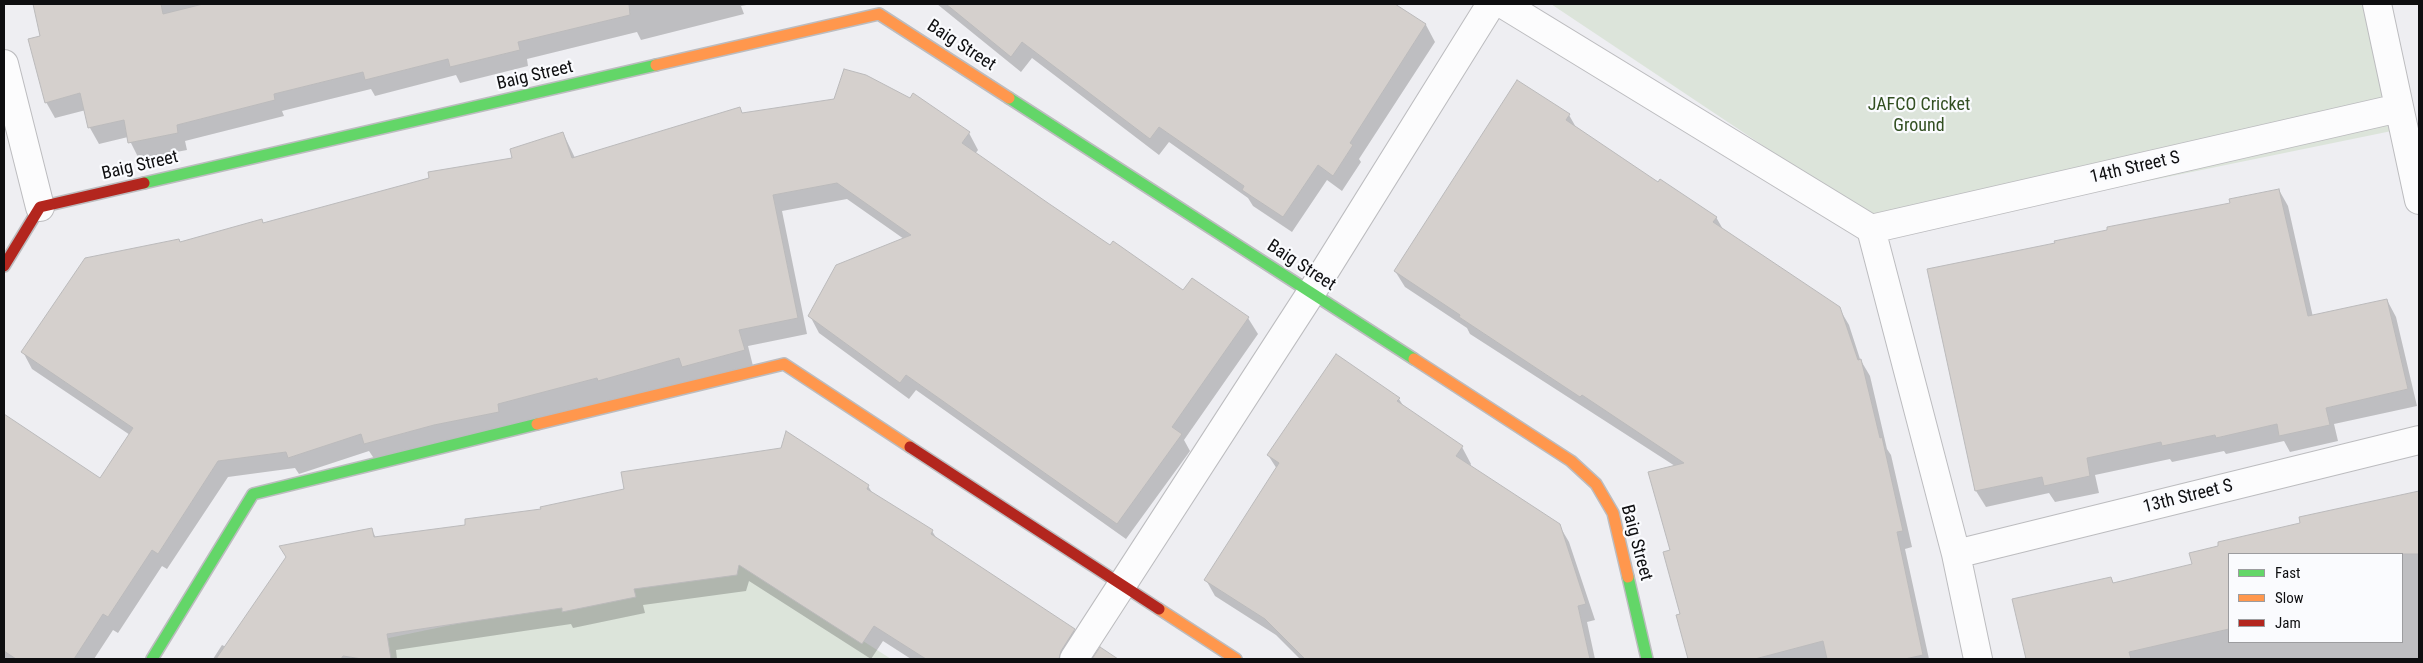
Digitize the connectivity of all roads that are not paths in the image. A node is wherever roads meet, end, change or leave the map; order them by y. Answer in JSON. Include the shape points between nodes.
{"nodes":[{"id":1,"x":1491,"y":4,"type":"edge"},
{"id":2,"x":1503,"y":4,"type":"edge"},
{"id":3,"x":2377,"y":4,"type":"edge"},
{"id":4,"x":878,"y":9,"type":"edge"},
{"id":5,"x":4,"y":64,"type":"edge"},
{"id":6,"x":2399,"y":108,"type":"junction"},
{"id":7,"x":2419,"y":200,"type":"edge"},
{"id":8,"x":40,"y":207,"type":"junction"},
{"id":9,"x":1871,"y":229,"type":"junction"},
{"id":10,"x":4,"y":266,"type":"edge"},
{"id":11,"x":1312,"y":293,"type":"junction"},
{"id":12,"x":2419,"y":440,"type":"edge"},
{"id":13,"x":1956,"y":554,"type":"junction"},
{"id":14,"x":1121,"y":585,"type":"junction"},
{"id":15,"x":152,"y":659,"type":"edge"},
{"id":16,"x":1074,"y":659,"type":"edge"},
{"id":17,"x":1236,"y":659,"type":"edge"},
{"id":18,"x":1648,"y":659,"type":"edge"},
{"id":19,"x":1978,"y":659,"type":"edge"}],
"edges":[{"from":1,"to":11,"type":"street"},
{"from":2,"to":9,"type":"street"},
{"from":3,"to":6,"type":"street"},
{"from":4,"to":8,"type":"street","name":"Baig Street"},
{"from":4,"to":11,"type":"street","name":"Baig Street"},
{"from":5,"to":8,"type":"street"},
{"from":6,"to":7,"type":"street"},
{"from":6,"to":9,"type":"street","name":"14th Street S"},
{"from":8,"to":10,"type":"street"},
{"from":9,"to":13,"type":"street"},
{"from":11,"to":14,"type":"street"},
{"from":11,"to":18,"type":"street","name":"Baig Street","via":[[1571,461],[1596,484],[1613,512]]},
{"from":12,"to":13,"type":"street","name":"13th Street S"},
{"from":13,"to":19,"type":"street"},
{"from":14,"to":15,"type":"street","via":[[784,364],[253,494]]},
{"from":14,"to":16,"type":"street"},
{"from":14,"to":17,"type":"street"}]}
